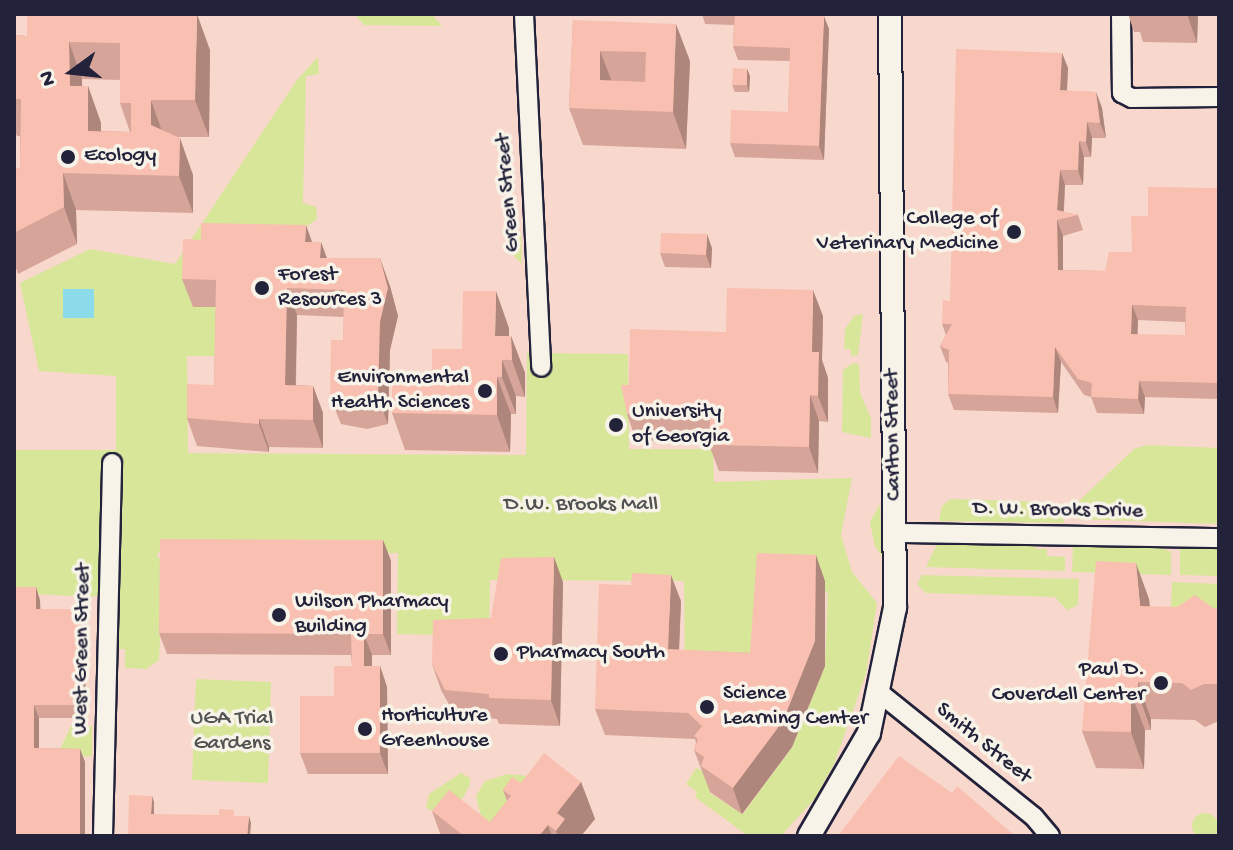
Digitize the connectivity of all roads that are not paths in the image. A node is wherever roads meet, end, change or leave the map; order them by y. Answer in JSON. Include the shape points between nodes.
{"nodes":[{"id":1,"x":524,"y":14,"type":"edge"},
{"id":2,"x":890,"y":14,"type":"edge"},
{"id":3,"x":1121,"y":14,"type":"edge"},
{"id":4,"x":1219,"y":97,"type":"edge"},
{"id":5,"x":541,"y":367,"type":"dead end"},
{"id":6,"x":112,"y":463,"type":"dead end"},
{"id":7,"x":897,"y":533,"type":"junction"},
{"id":8,"x":1219,"y":538,"type":"edge"},
{"id":9,"x":881,"y":694,"type":"junction"},
{"id":10,"x":103,"y":836,"type":"edge"},
{"id":11,"x":809,"y":836,"type":"edge"},
{"id":12,"x":1050,"y":836,"type":"edge"}],
"edges":[{"from":1,"to":5,"type":"street","name":"Green Street"},
{"from":2,"to":7,"type":"street","name":"Carlton Street"},
{"from":3,"to":4,"type":"street","via":[[1122,93],[1132,98]]},
{"from":6,"to":10,"type":"street","name":"West Green Street"},
{"from":7,"to":8,"type":"street","name":"D. W. Brooks Drive"},
{"from":7,"to":9,"type":"street","name":"Carlton Street","via":[[895,608]]},
{"from":9,"to":11,"type":"street","name":"Carlton Street","via":[[851,769]]},
{"from":9,"to":12,"type":"street","name":"Smith Street","via":[[1034,817]]}]}
